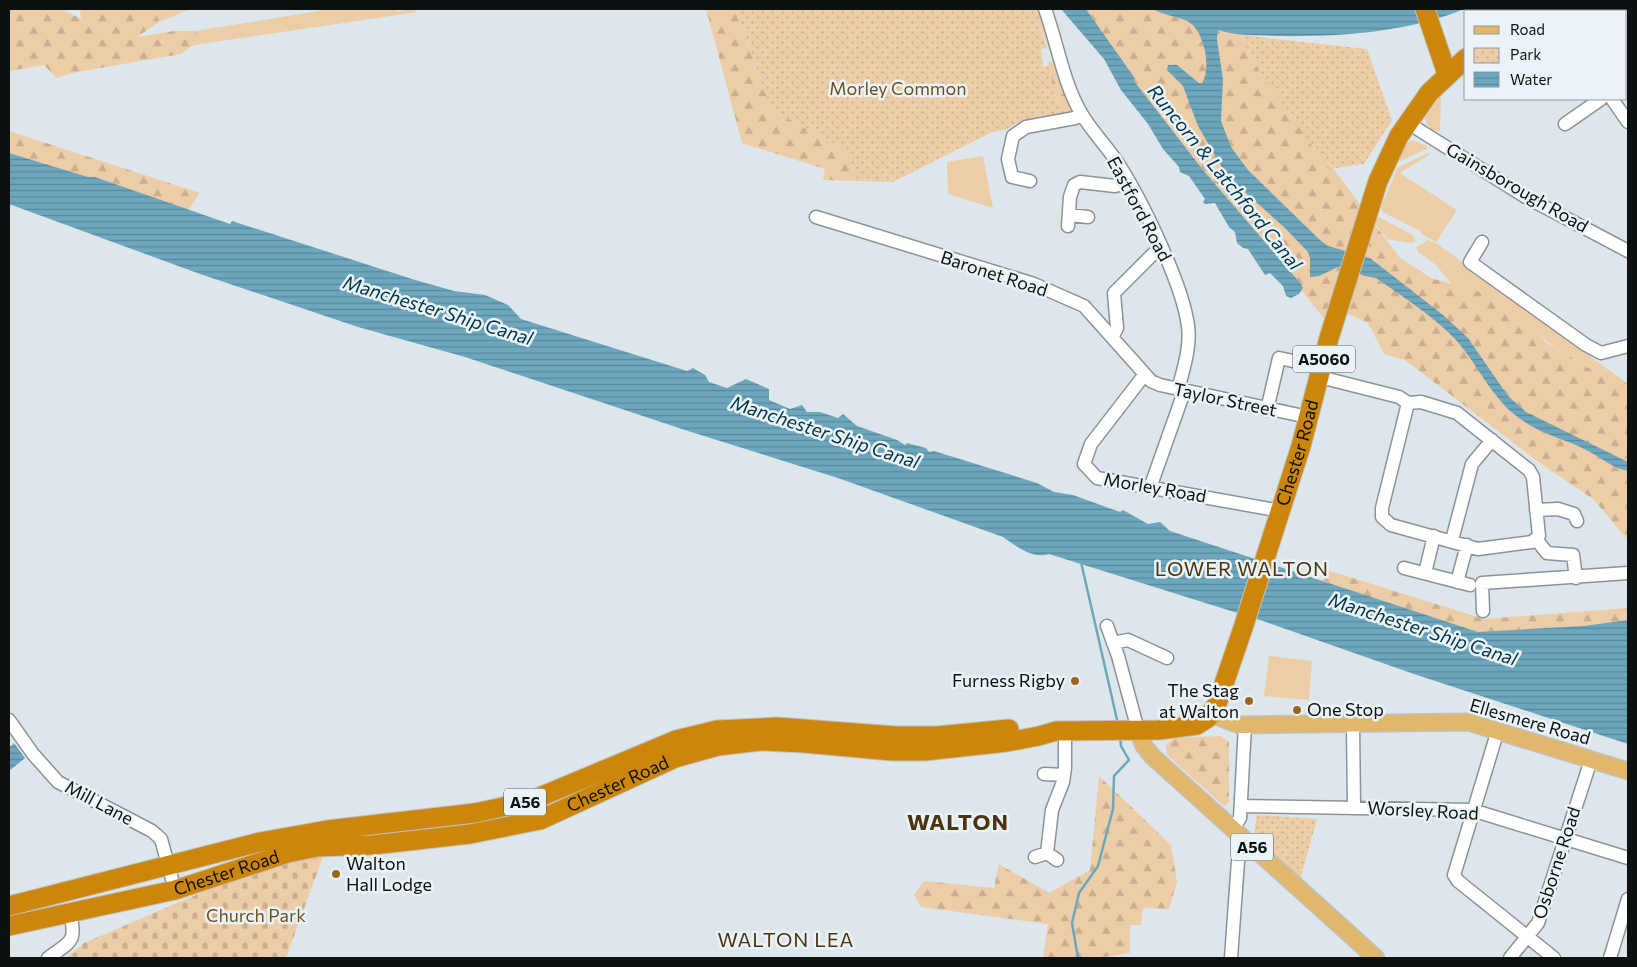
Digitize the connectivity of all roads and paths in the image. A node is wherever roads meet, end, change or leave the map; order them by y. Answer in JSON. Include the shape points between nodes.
{"nodes":[{"id":1,"x":1044,"y":9,"type":"edge"},
{"id":2,"x":1428,"y":17,"type":"edge"},
{"id":3,"x":1464,"y":60,"type":"edge"},
{"id":4,"x":1447,"y":74,"type":"junction"},
{"id":5,"x":1599,"y":100,"type":"edge"},
{"id":6,"x":1613,"y":100,"type":"edge"},
{"id":7,"x":1081,"y":114,"type":"junction"},
{"id":8,"x":1628,"y":122,"type":"edge"},
{"id":9,"x":1408,"y":123,"type":"junction"},
{"id":10,"x":1565,"y":123,"type":"dead end"},
{"id":11,"x":1030,"y":181,"type":"dead end"},
{"id":12,"x":1129,"y":183,"type":"junction"},
{"id":13,"x":816,"y":217,"type":"dead end"},
{"id":14,"x":1088,"y":217,"type":"dead end"},
{"id":15,"x":1482,"y":242,"type":"dead end"},
{"id":16,"x":1161,"y":249,"type":"junction"},
{"id":17,"x":1628,"y":251,"type":"edge"},
{"id":18,"x":1112,"y":336,"type":"junction"},
{"id":19,"x":1628,"y":346,"type":"edge"},
{"id":20,"x":1313,"y":371,"type":"junction"},
{"id":21,"x":1145,"y":374,"type":"junction"},
{"id":22,"x":1181,"y":391,"type":"junction"},
{"id":23,"x":1408,"y":403,"type":"junction"},
{"id":24,"x":1268,"y":410,"type":"junction"},
{"id":25,"x":1308,"y":417,"type":"junction"},
{"id":26,"x":1492,"y":440,"type":"junction"},
{"id":27,"x":1150,"y":488,"type":"junction"},
{"id":28,"x":1536,"y":510,"type":"junction"},
{"id":29,"x":1279,"y":518,"type":"junction"},
{"id":30,"x":1577,"y":521,"type":"dead end"},
{"id":31,"x":1434,"y":536,"type":"junction"},
{"id":32,"x":1536,"y":539,"type":"junction"},
{"id":33,"x":1452,"y":540,"type":"junction"},
{"id":34,"x":1467,"y":545,"type":"junction"},
{"id":35,"x":1404,"y":568,"type":"dead end"},
{"id":36,"x":1425,"y":573,"type":"junction"},
{"id":37,"x":1628,"y":573,"type":"edge"},
{"id":38,"x":1576,"y":578,"type":"junction"},
{"id":39,"x":1457,"y":582,"type":"junction"},
{"id":40,"x":1470,"y":585,"type":"dead end"},
{"id":41,"x":1483,"y":611,"type":"dead end"},
{"id":42,"x":1107,"y":626,"type":"dead end"},
{"id":43,"x":1113,"y":643,"type":"junction"},
{"id":44,"x":1167,"y":658,"type":"dead end"},
{"id":45,"x":1211,"y":714,"type":"junction"},
{"id":46,"x":9,"y":720,"type":"edge"},
{"id":47,"x":1353,"y":724,"type":"junction"},
{"id":48,"x":1246,"y":725,"type":"junction"},
{"id":49,"x":1061,"y":730,"type":"junction"},
{"id":50,"x":1134,"y":730,"type":"junction"},
{"id":51,"x":1498,"y":730,"type":"junction"},
{"id":52,"x":1591,"y":760,"type":"junction"},
{"id":53,"x":1628,"y":772,"type":"edge"},
{"id":54,"x":1044,"y":774,"type":"dead end"},
{"id":55,"x":1064,"y":775,"type":"junction"},
{"id":56,"x":1241,"y":806,"type":"junction"},
{"id":57,"x":1354,"y":808,"type":"junction"},
{"id":58,"x":1472,"y":810,"type":"junction"},
{"id":59,"x":1233,"y":829,"type":"junction"},
{"id":60,"x":1565,"y":839,"type":"junction"},
{"id":61,"x":1247,"y":842,"type":"junction"},
{"id":62,"x":1035,"y":857,"type":"dead end"},
{"id":63,"x":1628,"y":858,"type":"edge"},
{"id":64,"x":169,"y":864,"type":"junction"},
{"id":65,"x":175,"y":890,"type":"junction"},
{"id":66,"x":1628,"y":899,"type":"edge"},
{"id":67,"x":9,"y":906,"type":"edge"},
{"id":68,"x":70,"y":913,"type":"junction"},
{"id":69,"x":9,"y":926,"type":"edge"},
{"id":70,"x":1529,"y":938,"type":"junction"},
{"id":71,"x":48,"y":958,"type":"edge"},
{"id":72,"x":1231,"y":958,"type":"edge"},
{"id":73,"x":1376,"y":958,"type":"edge"},
{"id":74,"x":1510,"y":958,"type":"edge"},
{"id":75,"x":1554,"y":958,"type":"edge"},
{"id":76,"x":1610,"y":958,"type":"edge"}],
"edges":[{"from":1,"to":7,"type":"street","name":"Eastford Road"},
{"from":2,"to":4,"type":"highway"},
{"from":3,"to":4,"type":"highway","name":"Chester Road","number":"A5060"},
{"from":4,"to":9,"type":"highway","name":"Chester Road","number":"A5060"},
{"from":5,"to":10,"type":"street"},
{"from":6,"to":8,"type":"street"},
{"from":7,"to":11,"type":"street","via":[[1075,118],[1026,127],[1013,136],[1008,159],[1012,177]]},
{"from":7,"to":12,"type":"street","name":"Eastford Road"},
{"from":9,"to":17,"type":"street","name":"Gainsborough Road","via":[[1524,196]]},
{"from":9,"to":20,"type":"highway","name":"Chester Road","number":"A5060","via":[[1382,172],[1340,301]]},
{"from":12,"to":14,"type":"street","via":[[1115,186],[1077,183],[1071,189],[1068,220]]},
{"from":12,"to":16,"type":"street","name":"Eastford Road"},
{"from":13,"to":18,"type":"street","name":"Baronet Road","via":[[1034,284],[1084,306]]},
{"from":15,"to":19,"type":"street","via":[[1470,262],[1578,339],[1597,352]]},
{"from":16,"to":18,"type":"street","via":[[1114,293],[1117,328]]},
{"from":16,"to":22,"type":"street","name":"Eastford Road","via":[[1176,283],[1188,327]]},
{"from":18,"to":21,"type":"street","name":"Baronet Road"},
{"from":20,"to":23,"type":"street","via":[[1399,397]]},
{"from":20,"to":24,"type":"street","via":[[1279,358]]},
{"from":20,"to":25,"type":"highway","name":"Chester Road","number":"A5060"},
{"from":21,"to":22,"type":"street","name":"Taylor Street","via":[[1160,385]]},
{"from":21,"to":27,"type":"street","name":"Morley Road","via":[[1091,444],[1084,464],[1097,478]]},
{"from":22,"to":24,"type":"street","name":"Taylor Street"},
{"from":22,"to":27,"type":"street","name":"Eastford Road"},
{"from":23,"to":26,"type":"street","via":[[1421,402],[1457,413]]},
{"from":23,"to":31,"type":"street","via":[[1382,517],[1391,525]]},
{"from":24,"to":25,"type":"street","name":"Taylor Street"},
{"from":25,"to":29,"type":"highway","name":"Chester Road","number":"A5060"},
{"from":26,"to":28,"type":"street","via":[[1529,470],[1533,477]]},
{"from":26,"to":33,"type":"street","via":[[1472,464]]},
{"from":27,"to":29,"type":"street","name":"Morley Road"},
{"from":28,"to":30,"type":"street","via":[[1558,509],[1574,514]]},
{"from":28,"to":32,"type":"street","via":[[1539,536]]},
{"from":29,"to":45,"type":"highway","name":"Chester Road","number":"A5060","via":[[1220,698]]},
{"from":31,"to":33,"type":"street"},
{"from":31,"to":36,"type":"street"},
{"from":32,"to":34,"type":"street","via":[[1513,546],[1478,549]]},
{"from":32,"to":38,"type":"street","via":[[1547,553],[1573,555]]},
{"from":33,"to":34,"type":"street"},
{"from":34,"to":39,"type":"street"},
{"from":35,"to":36,"type":"street"},
{"from":36,"to":39,"type":"street"},
{"from":37,"to":38,"type":"street"},
{"from":38,"to":41,"type":"street","via":[[1482,583]]},
{"from":39,"to":40,"type":"street"},
{"from":42,"to":43,"type":"street"},
{"from":43,"to":44,"type":"street","via":[[1128,640]]},
{"from":43,"to":50,"type":"street"},
{"from":45,"to":48,"type":"main road","name":"Ellesmere Road","via":[[1233,724]]},
{"from":45,"to":50,"type":"highway","name":"Chester Road","via":[[1190,727]]},
{"from":46,"to":64,"type":"street","name":"Mill Lane","via":[[58,782],[152,831],[161,839]]},
{"from":47,"to":48,"type":"main road","name":"Ellesmere Road"},
{"from":47,"to":51,"type":"main road","name":"Ellesmere Road","via":[[1461,722]]},
{"from":47,"to":57,"type":"street"},
{"from":48,"to":56,"type":"street"},
{"from":49,"to":50,"type":"highway","name":"Chester Road","number":"A56"},
{"from":49,"to":55,"type":"street"},
{"from":49,"to":64,"type":"highway","name":"Chester Road","number":"A56","via":[[1039,727],[920,736],[777,727],[717,730],[676,740],[530,801],[475,813],[327,830]]},
{"from":49,"to":65,"type":"highway","name":"Chester Road","number":"A56","via":[[1007,742],[925,752],[804,743],[760,742],[718,746],[675,758],[540,820],[470,834],[373,845],[317,847],[288,853]]},
{"from":50,"to":59,"type":"main road","number":"A56","via":[[1152,756]]},
{"from":51,"to":52,"type":"main road","name":"Ellesmere Road"},
{"from":51,"to":58,"type":"street"},
{"from":52,"to":53,"type":"main road","name":"Ellesmere Road"},
{"from":52,"to":60,"type":"street","name":"Osborne Road"},
{"from":54,"to":55,"type":"street"},
{"from":55,"to":62,"type":"street","via":[[1052,810],[1052,856]]},
{"from":56,"to":57,"type":"street","name":"Worsley Road"},
{"from":56,"to":59,"type":"street","via":[[1240,818]]},
{"from":57,"to":58,"type":"street","name":"Worsley Road"},
{"from":58,"to":60,"type":"street","name":"Worsley Road"},
{"from":58,"to":70,"type":"street","via":[[1454,871],[1455,878]]},
{"from":59,"to":61,"type":"main road","number":"A56"},
{"from":60,"to":63,"type":"street","name":"Worsley Road"},
{"from":60,"to":70,"type":"street","name":"Osborne Road","via":[[1538,924]]},
{"from":61,"to":72,"type":"street","via":[[1238,861]]},
{"from":61,"to":73,"type":"main road","number":"A56"},
{"from":64,"to":65,"type":"street","name":"Mill Lane"},
{"from":64,"to":67,"type":"highway","name":"Chester Road","number":"A56"},
{"from":65,"to":68,"type":"highway","name":"Chester Road","number":"A56"},
{"from":66,"to":76,"type":"street"},
{"from":68,"to":69,"type":"highway","name":"Chester Road","number":"A56"},
{"from":68,"to":71,"type":"street","via":[[74,933],[70,942]]},
{"from":70,"to":74,"type":"street","name":"Osborne Road"},
{"from":70,"to":75,"type":"street"}]}
